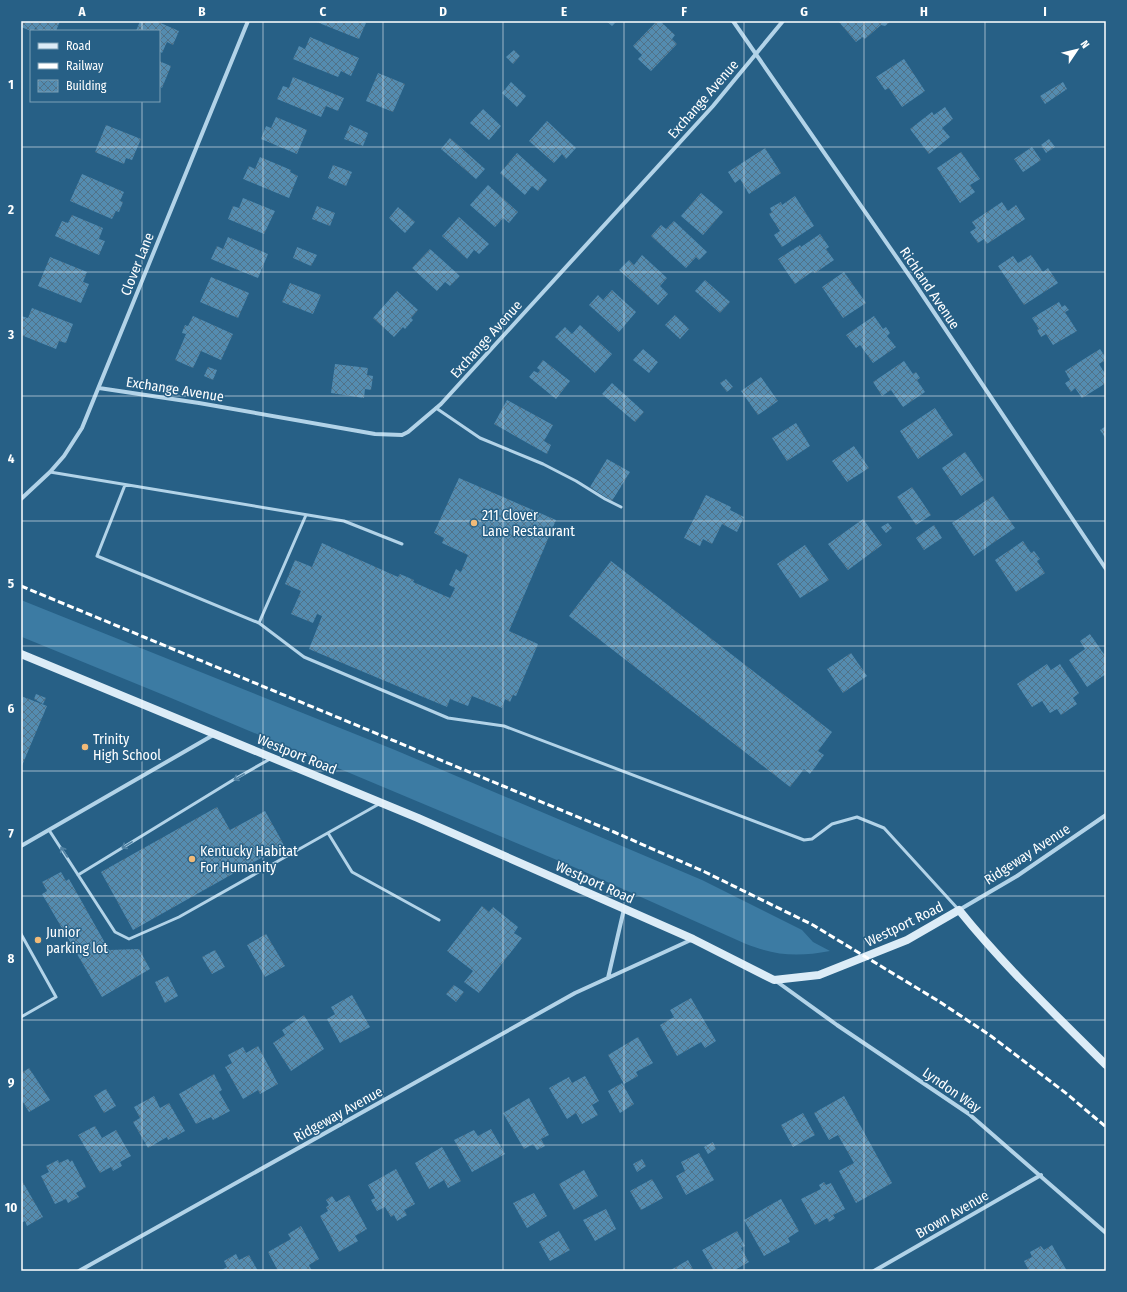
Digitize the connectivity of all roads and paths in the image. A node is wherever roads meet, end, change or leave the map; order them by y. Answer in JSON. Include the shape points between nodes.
{"nodes":[{"id":1,"x":248,"y":21,"type":"edge"},
{"id":2,"x":733,"y":21,"type":"edge"},
{"id":3,"x":783,"y":21,"type":"edge"},
{"id":4,"x":756,"y":53,"type":"junction"},
{"id":5,"x":99,"y":388,"type":"junction"},
{"id":6,"x":436,"y":408,"type":"junction"},
{"id":7,"x":50,"y":472,"type":"junction"},
{"id":8,"x":125,"y":485,"type":"junction"},
{"id":9,"x":21,"y":499,"type":"edge"},
{"id":10,"x":621,"y":507,"type":"dead end"},
{"id":11,"x":306,"y":515,"type":"junction"},
{"id":12,"x":402,"y":544,"type":"dead end"},
{"id":13,"x":1106,"y":569,"type":"edge"},
{"id":14,"x":259,"y":623,"type":"junction"},
{"id":15,"x":21,"y":654,"type":"edge"},
{"id":16,"x":215,"y":734,"type":"junction"},
{"id":17,"x":273,"y":758,"type":"junction"},
{"id":18,"x":381,"y":803,"type":"junction"},
{"id":19,"x":1106,"y":815,"type":"edge"},
{"id":20,"x":49,"y":830,"type":"junction"},
{"id":21,"x":328,"y":833,"type":"junction"},
{"id":22,"x":21,"y":846,"type":"edge"},
{"id":23,"x":78,"y":875,"type":"junction"},
{"id":24,"x":624,"y":909,"type":"junction"},
{"id":25,"x":959,"y":910,"type":"junction"},
{"id":26,"x":439,"y":920,"type":"dead end"},
{"id":27,"x":21,"y":934,"type":"edge"},
{"id":28,"x":693,"y":939,"type":"junction"},
{"id":29,"x":608,"y":978,"type":"junction"},
{"id":30,"x":774,"y":980,"type":"junction"},
{"id":31,"x":21,"y":1017,"type":"edge"},
{"id":32,"x":1106,"y":1065,"type":"edge"},
{"id":33,"x":1041,"y":1176,"type":"junction"},
{"id":34,"x":1106,"y":1233,"type":"edge"},
{"id":35,"x":79,"y":1271,"type":"edge"},
{"id":36,"x":874,"y":1271,"type":"edge"}],
"edges":[{"from":1,"to":5,"type":"street","name":"Clover Lane"},
{"from":2,"to":4,"type":"street","name":"Richland Avenue"},
{"from":3,"to":4,"type":"street","name":"Exchange Avenue"},
{"from":4,"to":6,"type":"street","name":"Exchange Avenue","via":[[713,106]]},
{"from":4,"to":13,"type":"street","name":"Richland Avenue"},
{"from":5,"to":6,"type":"street","name":"Exchange Avenue","via":[[375,434],[402,435]]},
{"from":5,"to":7,"type":"street","name":"Clover Lane","via":[[82,428]]},
{"from":6,"to":10,"type":"lane","via":[[480,438],[543,464]]},
{"from":7,"to":8,"type":"lane"},
{"from":7,"to":9,"type":"street","name":"Clover Lane"},
{"from":8,"to":11,"type":"lane"},
{"from":8,"to":14,"type":"lane","via":[[97,556]]},
{"from":11,"to":12,"type":"lane","via":[[344,521]]},
{"from":11,"to":14,"type":"lane"},
{"from":14,"to":25,"type":"lane","via":[[304,657],[448,718],[504,726],[804,840],[812,839],[832,824],[857,817],[884,828]]},
{"from":15,"to":16,"type":"main road","name":"Westport Road"},
{"from":16,"to":17,"type":"main road","name":"Westport Road"},
{"from":16,"to":20,"type":"street"},
{"from":17,"to":18,"type":"main road","name":"Westport Road"},
{"from":17,"to":23,"type":"lane","one_way":true},
{"from":18,"to":21,"type":"lane"},
{"from":18,"to":24,"type":"main road","name":"Westport Road"},
{"from":19,"to":25,"type":"street","name":"Ridgeway Avenue","via":[[1017,876]]},
{"from":20,"to":22,"type":"street"},
{"from":23,"to":20,"type":"lane","one_way":true},
{"from":21,"to":23,"type":"lane","via":[[179,917],[129,940],[115,932]]},
{"from":21,"to":26,"type":"lane","via":[[352,872]]},
{"from":24,"to":28,"type":"main road","name":"Westport Road"},
{"from":24,"to":29,"type":"street"},
{"from":25,"to":30,"type":"main road","name":"Westport Road","via":[[907,940],[819,975]]},
{"from":25,"to":32,"type":"main road","name":"Westport Road","via":[[1007,965]]},
{"from":27,"to":31,"type":"lane","via":[[56,997]]},
{"from":28,"to":29,"type":"street","name":"Ridgeway Avenue"},
{"from":28,"to":30,"type":"main road","name":"Westport Road"},
{"from":29,"to":35,"type":"street","name":"Ridgeway Avenue","via":[[575,993]]},
{"from":30,"to":33,"type":"street","name":"Lyndon Way","via":[[969,1114]]},
{"from":33,"to":34,"type":"street","name":"Lyndon Way"},
{"from":33,"to":36,"type":"street","name":"Brown Avenue"}]}
